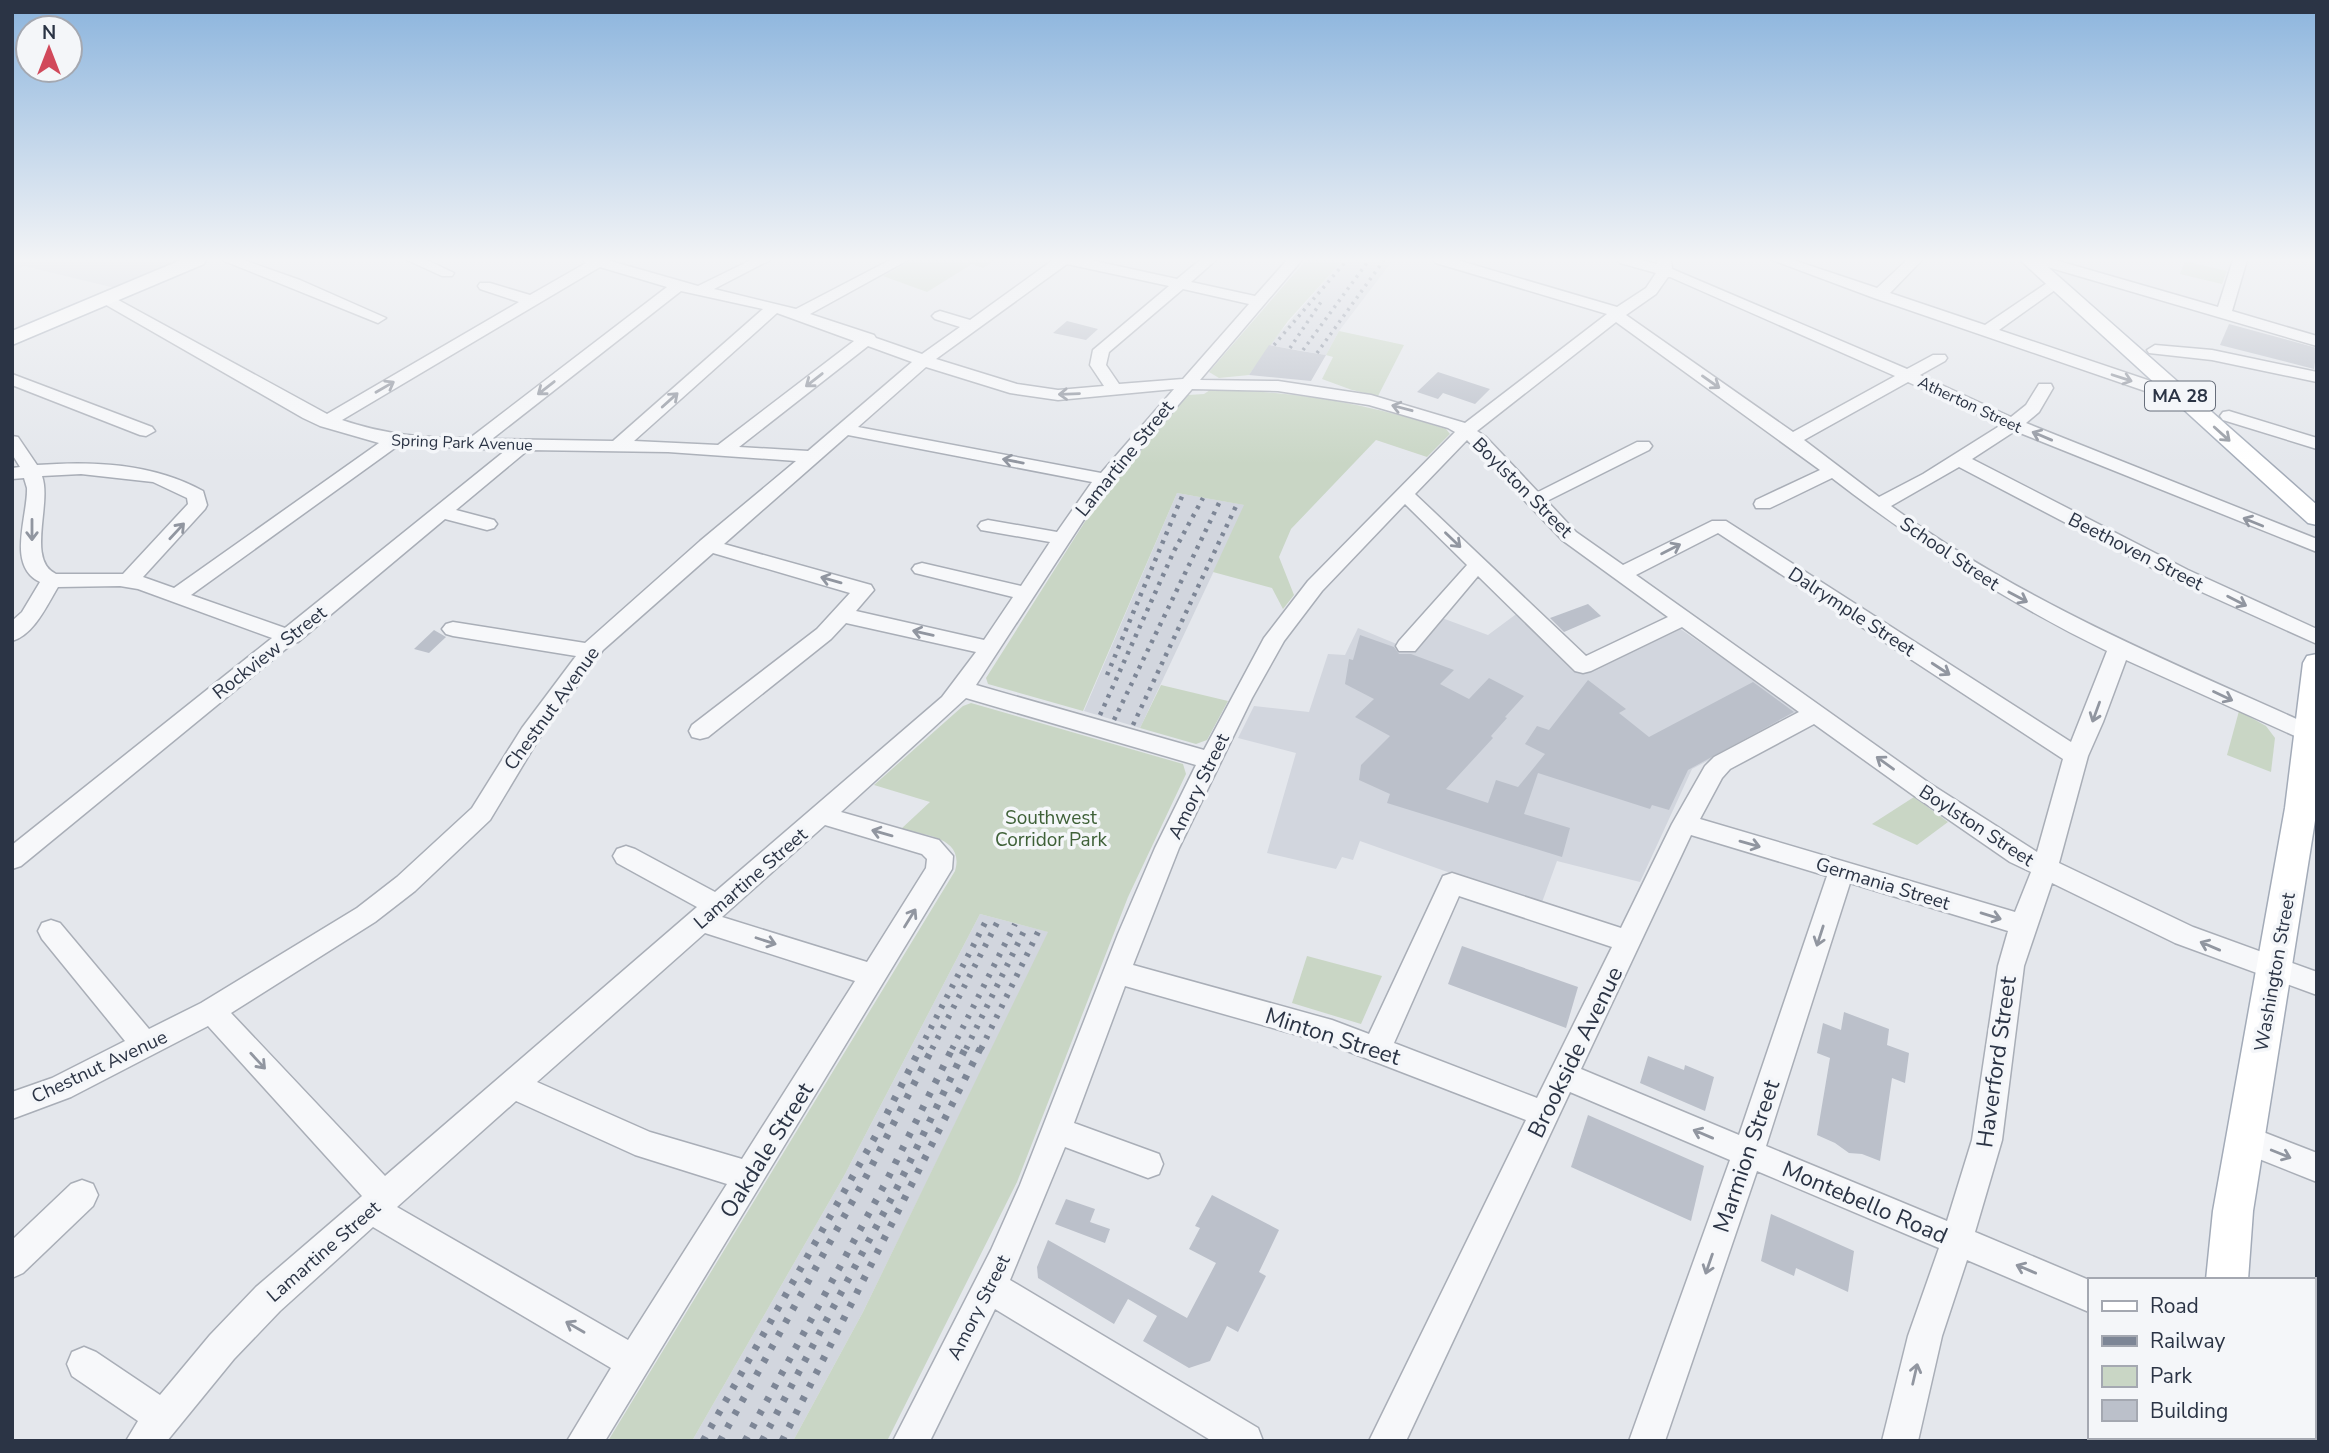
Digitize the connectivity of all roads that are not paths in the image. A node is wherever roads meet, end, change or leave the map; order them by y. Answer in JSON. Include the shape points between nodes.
{"nodes":[{"id":1,"x":37,"y":328,"type":"edge"},
{"id":2,"x":158,"y":328,"type":"edge"},
{"id":3,"x":488,"y":328,"type":"edge"},
{"id":4,"x":624,"y":328,"type":"edge"},
{"id":5,"x":751,"y":328,"type":"edge"},
{"id":6,"x":839,"y":328,"type":"edge"},
{"id":7,"x":969,"y":328,"type":"edge"},
{"id":8,"x":1128,"y":328,"type":"edge"},
{"id":9,"x":1234,"y":328,"type":"edge"},
{"id":10,"x":1599,"y":328,"type":"edge"},
{"id":11,"x":1636,"y":328,"type":"edge"},
{"id":12,"x":1802,"y":328,"type":"edge"},
{"id":13,"x":1974,"y":328,"type":"edge"},
{"id":14,"x":1992,"y":328,"type":"edge"},
{"id":15,"x":2106,"y":328,"type":"edge"},
{"id":16,"x":2127,"y":328,"type":"edge"},
{"id":17,"x":2273,"y":328,"type":"edge"},
{"id":18,"x":1986,"y":332,"type":"junction"},
{"id":19,"x":13,"y":338,"type":"edge"},
{"id":20,"x":868,"y":338,"type":"junction"},
{"id":21,"x":2317,"y":341,"type":"edge"},
{"id":22,"x":2155,"y":350,"type":"junction"},
{"id":23,"x":1939,"y":358,"type":"dead end"},
{"id":24,"x":924,"y":360,"type":"junction"},
{"id":25,"x":1909,"y":376,"type":"junction"},
{"id":26,"x":2317,"y":377,"type":"edge"},
{"id":27,"x":12,"y":379,"type":"edge"},
{"id":28,"x":1186,"y":384,"type":"junction"},
{"id":29,"x":2045,"y":388,"type":"dead end"},
{"id":30,"x":1115,"y":390,"type":"junction"},
{"id":31,"x":2183,"y":398,"type":"junction"},
{"id":32,"x":2229,"y":416,"type":"junction"},
{"id":33,"x":327,"y":422,"type":"junction"},
{"id":34,"x":2011,"y":423,"type":"junction"},
{"id":35,"x":842,"y":429,"type":"junction"},
{"id":36,"x":1466,"y":430,"type":"junction"},
{"id":37,"x":146,"y":432,"type":"dead end"},
{"id":38,"x":394,"y":440,"type":"junction"},
{"id":39,"x":1792,"y":440,"type":"junction"},
{"id":40,"x":12,"y":441,"type":"edge"},
{"id":41,"x":474,"y":444,"type":"junction"},
{"id":42,"x":524,"y":444,"type":"junction"},
{"id":43,"x":2317,"y":444,"type":"edge"},
{"id":44,"x":619,"y":445,"type":"junction"},
{"id":45,"x":1643,"y":446,"type":"dead end"},
{"id":46,"x":723,"y":450,"type":"junction"},
{"id":47,"x":810,"y":457,"type":"junction"},
{"id":48,"x":1958,"y":460,"type":"junction"},
{"id":49,"x":1833,"y":471,"type":"junction"},
{"id":50,"x":21,"y":472,"type":"edge"},
{"id":51,"x":1105,"y":479,"type":"junction"},
{"id":52,"x":1404,"y":493,"type":"junction"},
{"id":53,"x":2317,"y":495,"type":"edge"},
{"id":54,"x":1533,"y":500,"type":"junction"},
{"id":55,"x":1763,"y":504,"type":"dead end"},
{"id":56,"x":1880,"y":505,"type":"junction"},
{"id":57,"x":442,"y":512,"type":"junction"},
{"id":58,"x":2317,"y":518,"type":"edge"},
{"id":59,"x":487,"y":524,"type":"dead end"},
{"id":60,"x":988,"y":526,"type":"dead end"},
{"id":61,"x":1061,"y":538,"type":"junction"},
{"id":62,"x":707,"y":545,"type":"junction"},
{"id":63,"x":2317,"y":546,"type":"edge"},
{"id":64,"x":1478,"y":564,"type":"junction"},
{"id":65,"x":922,"y":569,"type":"dead end"},
{"id":66,"x":1622,"y":574,"type":"junction"},
{"id":67,"x":52,"y":580,"type":"junction"},
{"id":68,"x":129,"y":580,"type":"junction"},
{"id":69,"x":1025,"y":593,"type":"junction"},
{"id":70,"x":176,"y":597,"type":"junction"},
{"id":71,"x":842,"y":615,"type":"junction"},
{"id":72,"x":1683,"y":618,"type":"junction"},
{"id":73,"x":453,"y":629,"type":"dead end"},
{"id":74,"x":12,"y":634,"type":"edge"},
{"id":75,"x":291,"y":637,"type":"junction"},
{"id":76,"x":2317,"y":637,"type":"edge"},
{"id":77,"x":1407,"y":646,"type":"dead end"},
{"id":78,"x":990,"y":648,"type":"junction"},
{"id":79,"x":2119,"y":648,"type":"junction"},
{"id":80,"x":591,"y":651,"type":"junction"},
{"id":81,"x":2317,"y":663,"type":"edge"},
{"id":82,"x":962,"y":689,"type":"junction"},
{"id":83,"x":1816,"y":713,"type":"junction"},
{"id":84,"x":699,"y":731,"type":"dead end"},
{"id":85,"x":2312,"y":736,"type":"edge"},
{"id":86,"x":2076,"y":756,"type":"junction"},
{"id":87,"x":1210,"y":760,"type":"junction"},
{"id":88,"x":821,"y":815,"type":"junction"},
{"id":89,"x":1684,"y":824,"type":"junction"},
{"id":90,"x":626,"y":856,"type":"dead end"},
{"id":91,"x":12,"y":859,"type":"edge"},
{"id":92,"x":2045,"y":868,"type":"junction"},
{"id":93,"x":1841,"y":871,"type":"junction"},
{"id":94,"x":709,"y":913,"type":"junction"},
{"id":95,"x":2023,"y":925,"type":"junction"},
{"id":96,"x":51,"y":932,"type":"dead end"},
{"id":97,"x":1628,"y":941,"type":"junction"},
{"id":98,"x":2274,"y":969,"type":"junction"},
{"id":99,"x":1117,"y":972,"type":"junction"},
{"id":100,"x":873,"y":975,"type":"junction"},
{"id":101,"x":2317,"y":984,"type":"edge"},
{"id":102,"x":211,"y":1011,"type":"junction"},
{"id":103,"x":146,"y":1046,"type":"junction"},
{"id":104,"x":1377,"y":1048,"type":"junction"},
{"id":105,"x":1563,"y":1075,"type":"junction"},
{"id":106,"x":512,"y":1085,"type":"junction"},
{"id":107,"x":12,"y":1106,"type":"edge"},
{"id":108,"x":1545,"y":1114,"type":"junction"},
{"id":109,"x":1058,"y":1132,"type":"junction"},
{"id":110,"x":2245,"y":1139,"type":"junction"},
{"id":111,"x":1748,"y":1153,"type":"junction"},
{"id":112,"x":1149,"y":1164,"type":"dead end"},
{"id":113,"x":2317,"y":1168,"type":"edge"},
{"id":114,"x":750,"y":1177,"type":"junction"},
{"id":115,"x":82,"y":1195,"type":"dead end"},
{"id":116,"x":377,"y":1203,"type":"junction"},
{"id":117,"x":1957,"y":1241,"type":"junction"},
{"id":118,"x":12,"y":1262,"type":"edge"},
{"id":119,"x":2227,"y":1278,"type":"edge"},
{"id":120,"x":989,"y":1286,"type":"junction"},
{"id":121,"x":2088,"y":1296,"type":"edge"},
{"id":122,"x":634,"y":1362,"type":"junction"},
{"id":123,"x":83,"y":1364,"type":"dead end"},
{"id":124,"x":154,"y":1429,"type":"edge"},
{"id":125,"x":585,"y":1441,"type":"edge"},
{"id":126,"x":911,"y":1441,"type":"edge"},
{"id":127,"x":1245,"y":1441,"type":"edge"},
{"id":128,"x":1387,"y":1441,"type":"edge"},
{"id":129,"x":1647,"y":1441,"type":"edge"},
{"id":130,"x":1900,"y":1441,"type":"edge"}],
"edges":[{"from":1,"to":19,"type":"main road"},
{"from":2,"to":33,"type":"street","name":"Spring Park Avenue"},
{"from":33,"to":3,"type":"street","one_way":true},
{"from":4,"to":41,"type":"street","one_way":true},
{"from":44,"to":5,"type":"street","one_way":true},
{"from":6,"to":20,"type":"street","name":"Boylston Street"},
{"from":7,"to":24,"type":"street","name":"Chestnut Avenue"},
{"from":8,"to":30,"type":"street","via":[[1101,350],[1098,365]]},
{"from":9,"to":28,"type":"street","name":"Lamartine Street"},
{"from":10,"to":36,"type":"street","name":"Amory Street"},
{"from":11,"to":39,"type":"street","name":"School Street","one_way":true},
{"from":12,"to":25,"type":"street","name":"Atherton Street"},
{"from":13,"to":18,"type":"street"},
{"from":14,"to":18,"type":"street"},
{"from":15,"to":31,"type":"main road","number":"MA 28"},
{"from":16,"to":22,"type":"main road","number":"MA 28"},
{"from":17,"to":21,"type":"street"},
{"from":18,"to":31,"type":"street","one_way":true},
{"from":20,"to":24,"type":"street","name":"Boylston Street"},
{"from":20,"to":46,"type":"street","one_way":true},
{"from":22,"to":26,"type":"street","via":[[2212,355]]},
{"from":22,"to":32,"type":"main road","number":"MA 28"},
{"from":23,"to":25,"type":"street"},
{"from":30,"to":24,"type":"street","name":"Boylston Street","one_way":true,"via":[[1039,393]]},
{"from":24,"to":35,"type":"street","name":"Chestnut Avenue"},
{"from":25,"to":34,"type":"street","name":"Atherton Street"},
{"from":25,"to":39,"type":"street"},
{"from":27,"to":37,"type":"street"},
{"from":28,"to":30,"type":"street","name":"Boylston Street"},
{"from":36,"to":28,"type":"street","name":"Boylston Street","one_way":true,"via":[[1402,408],[1332,393],[1264,385]]},
{"from":28,"to":51,"type":"street","name":"Lamartine Street"},
{"from":29,"to":34,"type":"street","via":[[2033,408]]},
{"from":31,"to":58,"type":"main road","number":"MA 28","one_way":true},
{"from":32,"to":43,"type":"street"},
{"from":32,"to":53,"type":"main road","number":"MA 28"},
{"from":33,"to":38,"type":"street","name":"Spring Park Avenue"},
{"from":34,"to":48,"type":"street"},
{"from":63,"to":34,"type":"street","name":"Atherton Street","one_way":true},
{"from":35,"to":47,"type":"street","name":"Chestnut Avenue"},
{"from":51,"to":35,"type":"street","one_way":true},
{"from":36,"to":52,"type":"street","name":"Amory Street"},
{"from":36,"to":54,"type":"street","name":"Boylston Street"},
{"from":38,"to":41,"type":"street","name":"Spring Park Avenue"},
{"from":38,"to":70,"type":"street"},
{"from":39,"to":49,"type":"street","name":"School Street"},
{"from":40,"to":50,"type":"street"},
{"from":41,"to":42,"type":"street","name":"Spring Park Avenue"},
{"from":42,"to":44,"type":"street","name":"Spring Park Avenue"},
{"from":42,"to":57,"type":"street","name":"Rockview Street"},
{"from":44,"to":46,"type":"street","name":"Spring Park Avenue"},
{"from":45,"to":54,"type":"street"},
{"from":46,"to":47,"type":"street","name":"Spring Park Avenue"},
{"from":47,"to":62,"type":"street","name":"Chestnut Avenue"},
{"from":48,"to":56,"type":"street"},
{"from":48,"to":76,"type":"street","name":"Beethoven Street","one_way":true},
{"from":49,"to":55,"type":"street"},
{"from":49,"to":56,"type":"street","name":"School Street"},
{"from":50,"to":67,"type":"street","one_way":true,"via":[[36,489],[32,521],[35,568]]},
{"from":68,"to":50,"type":"street","one_way":true,"via":[[189,518],[198,505],[196,495],[148,475]]},
{"from":51,"to":61,"type":"street","name":"Lamartine Street"},
{"from":52,"to":64,"type":"street","one_way":true},
{"from":52,"to":87,"type":"street","name":"Amory Street","via":[[1294,612],[1259,665]]},
{"from":54,"to":66,"type":"street","name":"Boylston Street","via":[[1569,536]]},
{"from":56,"to":79,"type":"street","name":"School Street","one_way":true,"via":[[1979,574]]},
{"from":57,"to":59,"type":"street"},
{"from":57,"to":75,"type":"street","name":"Rockview Street"},
{"from":60,"to":61,"type":"street"},
{"from":61,"to":69,"type":"street","name":"Lamartine Street"},
{"from":71,"to":62,"type":"street","one_way":true,"via":[[864,590]]},
{"from":62,"to":80,"type":"street","name":"Chestnut Avenue"},
{"from":64,"to":72,"type":"street","via":[[1583,666]]},
{"from":64,"to":77,"type":"street"},
{"from":65,"to":69,"type":"street"},
{"from":66,"to":72,"type":"street","name":"Boylston Street"},
{"from":66,"to":86,"type":"street","name":"Dalrymple Street","one_way":true,"via":[[1720,525]]},
{"from":67,"to":68,"type":"street"},
{"from":67,"to":74,"type":"street","via":[[30,617]]},
{"from":68,"to":70,"type":"street"},
{"from":69,"to":78,"type":"street","name":"Lamartine Street"},
{"from":70,"to":75,"type":"street"},
{"from":78,"to":71,"type":"street","one_way":true},
{"from":71,"to":84,"type":"street"},
{"from":72,"to":83,"type":"street","name":"Boylston Street"},
{"from":73,"to":80,"type":"street"},
{"from":75,"to":91,"type":"street","name":"Rockview Street"},
{"from":78,"to":82,"type":"street","name":"Lamartine Street"},
{"from":79,"to":85,"type":"street","name":"School Street","one_way":true},
{"from":79,"to":86,"type":"street","one_way":true},
{"from":80,"to":102,"type":"street","name":"Chestnut Avenue","via":[[471,826],[366,915]]},
{"from":81,"to":85,"type":"main road","name":"Washington Street"},
{"from":82,"to":87,"type":"street"},
{"from":82,"to":88,"type":"street","name":"Lamartine Street"},
{"from":83,"to":89,"type":"street","name":"Brookside Avenue","via":[[1722,763]]},
{"from":92,"to":83,"type":"street","name":"Boylston Street","one_way":true,"via":[[2019,855]]},
{"from":85,"to":98,"type":"main road","name":"Washington Street"},
{"from":86,"to":92,"type":"street"},
{"from":87,"to":99,"type":"street","name":"Amory Street","via":[[1150,886]]},
{"from":88,"to":94,"type":"street","name":"Lamartine Street"},
{"from":100,"to":88,"type":"street","name":"Oakdale Street","one_way":true,"via":[[934,879],[940,856],[930,847]]},
{"from":89,"to":93,"type":"street","name":"Germania Street","one_way":true},
{"from":89,"to":97,"type":"street","name":"Brookside Avenue"},
{"from":90,"to":94,"type":"street"},
{"from":92,"to":95,"type":"street"},
{"from":98,"to":92,"type":"street","name":"Boylston Street","one_way":true,"via":[[2184,935]]},
{"from":93,"to":95,"type":"street","name":"Germania Street","one_way":true},
{"from":93,"to":111,"type":"street","name":"Marmion Street","one_way":true},
{"from":94,"to":100,"type":"street","one_way":true},
{"from":94,"to":106,"type":"street","name":"Lamartine Street"},
{"from":95,"to":117,"type":"street","name":"Haverford Street","via":[[2007,982],[1987,1140]]},
{"from":96,"to":103,"type":"street"},
{"from":97,"to":104,"type":"street","via":[[1452,883]]},
{"from":97,"to":105,"type":"street","name":"Brookside Avenue"},
{"from":98,"to":101,"type":"street","name":"Boylston Street"},
{"from":98,"to":110,"type":"main road","name":"Washington Street"},
{"from":99,"to":104,"type":"street","name":"Minton Street"},
{"from":99,"to":109,"type":"street","name":"Amory Street"},
{"from":100,"to":114,"type":"street","name":"Oakdale Street"},
{"from":102,"to":103,"type":"street","name":"Chestnut Avenue"},
{"from":102,"to":116,"type":"street","one_way":true},
{"from":103,"to":107,"type":"street","name":"Chestnut Avenue","via":[[61,1088]]},
{"from":104,"to":108,"type":"street","name":"Minton Street"},
{"from":105,"to":108,"type":"street","name":"Brookside Avenue"},
{"from":111,"to":105,"type":"street","name":"Montebello Road","one_way":true},
{"from":106,"to":114,"type":"street","via":[[646,1145]]},
{"from":106,"to":116,"type":"street","name":"Lamartine Street"},
{"from":108,"to":128,"type":"street","name":"Brookside Avenue"},
{"from":109,"to":112,"type":"street"},
{"from":109,"to":120,"type":"street","name":"Amory Street"},
{"from":110,"to":113,"type":"street","one_way":true},
{"from":110,"to":119,"type":"main road","name":"Washington Street"},
{"from":111,"to":117,"type":"street","name":"Montebello Road"},
{"from":111,"to":129,"type":"street","name":"Marmion Street","one_way":true},
{"from":114,"to":122,"type":"street","name":"Oakdale Street"},
{"from":115,"to":118,"type":"street"},
{"from":122,"to":116,"type":"street","one_way":true},
{"from":116,"to":124,"type":"street","name":"Lamartine Street","via":[[252,1314]]},
{"from":121,"to":117,"type":"street","name":"Montebello Road","one_way":true},
{"from":130,"to":117,"type":"street","name":"Haverford Street","one_way":true,"via":[[1924,1336]]},
{"from":120,"to":126,"type":"street","name":"Amory Street"},
{"from":120,"to":127,"type":"street"},
{"from":122,"to":125,"type":"street","name":"Oakdale Street"},
{"from":123,"to":124,"type":"street"}]}
